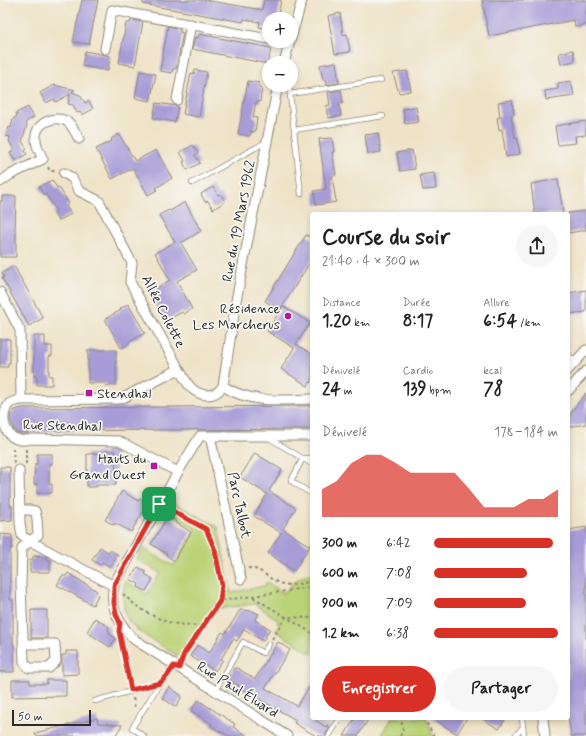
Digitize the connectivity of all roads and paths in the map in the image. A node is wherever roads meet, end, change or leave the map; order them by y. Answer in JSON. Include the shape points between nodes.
{"nodes":[{"id":1,"x":302,"y":0,"type":"edge"},
{"id":2,"x":298,"y":12,"type":"edge"},
{"id":3,"x":191,"y":24,"type":"junction"},
{"id":4,"x":262,"y":38,"type":"edge"},
{"id":5,"x":105,"y":49,"type":"dead end"},
{"id":6,"x":381,"y":80,"type":"dead end"},
{"id":7,"x":277,"y":92,"type":"edge"},
{"id":8,"x":290,"y":94,"type":"joint"},
{"id":9,"x":177,"y":100,"type":"dead end"},
{"id":10,"x":383,"y":116,"type":"dead end"},
{"id":11,"x":294,"y":130,"type":"junction"},
{"id":12,"x":79,"y":139,"type":"dead end"},
{"id":13,"x":267,"y":141,"type":"junction"},
{"id":14,"x":43,"y":159,"type":"junction"},
{"id":15,"x":64,"y":173,"type":"joint"},
{"id":16,"x":0,"y":182,"type":"edge"},
{"id":17,"x":192,"y":183,"type":"dead end"},
{"id":18,"x":301,"y":194,"type":"dead end"},
{"id":19,"x":0,"y":292,"type":"edge"},
{"id":20,"x":586,"y":350,"type":"edge"},
{"id":21,"x":570,"y":357,"type":"edge"},
{"id":22,"x":576,"y":362,"type":"junction"},
{"id":23,"x":570,"y":368,"type":"edge"},
{"id":24,"x":178,"y":369,"type":"junction"},
{"id":25,"x":586,"y":371,"type":"edge"},
{"id":26,"x":223,"y":386,"type":"junction"},
{"id":27,"x":570,"y":389,"type":"edge"},
{"id":28,"x":310,"y":399,"type":"edge"},
{"id":29,"x":21,"y":400,"type":"junction"},
{"id":30,"x":210,"y":436,"type":"junction"},
{"id":31,"x":266,"y":436,"type":"junction"},
{"id":32,"x":310,"y":436,"type":"edge"},
{"id":33,"x":13,"y":437,"type":"junction"},
{"id":34,"x":26,"y":440,"type":"junction"},
{"id":35,"x":303,"y":458,"type":"junction"},
{"id":36,"x":310,"y":458,"type":"edge"},
{"id":37,"x":310,"y":463,"type":"edge"},
{"id":38,"x":20,"y":470,"type":"junction"},
{"id":39,"x":178,"y":472,"type":"junction"},
{"id":40,"x":310,"y":493,"type":"edge"},
{"id":41,"x":159,"y":504,"type":"junction"},
{"id":42,"x":20,"y":510,"type":"junction"},
{"id":43,"x":30,"y":541,"type":"junction"},
{"id":44,"x":239,"y":568,"type":"junction"},
{"id":45,"x":241,"y":579,"type":"dead end"},
{"id":46,"x":310,"y":582,"type":"edge"},
{"id":47,"x":114,"y":586,"type":"junction"},
{"id":48,"x":310,"y":587,"type":"edge"},
{"id":49,"x":252,"y":596,"type":"junction"},
{"id":50,"x":220,"y":601,"type":"junction"},
{"id":51,"x":286,"y":617,"type":"junction"},
{"id":52,"x":310,"y":618,"type":"edge"},
{"id":53,"x":203,"y":626,"type":"junction"},
{"id":54,"x":310,"y":632,"type":"edge"},
{"id":55,"x":120,"y":639,"type":"dead end"},
{"id":56,"x":23,"y":644,"type":"dead end"},
{"id":57,"x":269,"y":644,"type":"joint"},
{"id":58,"x":177,"y":667,"type":"junction"},
{"id":59,"x":160,"y":683,"type":"junction"},
{"id":60,"x":131,"y":690,"type":"junction"},
{"id":61,"x":215,"y":691,"type":"junction"},
{"id":62,"x":94,"y":701,"type":"dead end"},
{"id":63,"x":138,"y":719,"type":"junction"},
{"id":64,"x":339,"y":720,"type":"edge"},
{"id":65,"x":401,"y":720,"type":"edge"},
{"id":66,"x":425,"y":720,"type":"edge"},
{"id":67,"x":522,"y":720,"type":"edge"},
{"id":68,"x":543,"y":720,"type":"edge"},
{"id":69,"x":523,"y":727,"type":"junction"},
{"id":70,"x":144,"y":736,"type":"edge"},
{"id":71,"x":287,"y":736,"type":"edge"},
{"id":72,"x":329,"y":736,"type":"edge"},
{"id":73,"x":400,"y":736,"type":"edge"},
{"id":74,"x":434,"y":736,"type":"edge"},
{"id":75,"x":515,"y":736,"type":"edge"},
{"id":76,"x":524,"y":736,"type":"edge"},
{"id":77,"x":545,"y":736,"type":"edge"}],
"edges":[{"from":1,"to":2,"type":"street"},
{"from":3,"to":4,"type":"street"},
{"from":3,"to":5,"type":"street","via":[[112,10]]},
{"from":3,"to":9,"type":"street"},
{"from":6,"to":8,"type":"lane"},
{"from":7,"to":13,"type":"street","name":"Rue du 19 Mars 1962"},
{"from":8,"to":11,"type":"lane"},
{"from":10,"to":11,"type":"lane"},
{"from":11,"to":18,"type":"lane"},
{"from":12,"to":14,"type":"street","via":[[69,123],[62,119],[43,123],[36,134],[36,146]]},
{"from":13,"to":17,"type":"lane"},
{"from":13,"to":26,"type":"street","name":"Rue du 19 Mars 1962","via":[[236,301]]},
{"from":14,"to":15,"type":"path","via":[[50,171]]},
{"from":14,"to":16,"type":"street"},
{"from":15,"to":24,"type":"street","name":"Allée Colette","via":[[72,178],[79,191],[99,201],[132,263],[130,282]]},
{"from":19,"to":29,"type":"street","via":[[20,330]]},
{"from":20,"to":22,"type":"street"},
{"from":21,"to":22,"type":"lane"},
{"from":22,"to":23,"type":"street"},
{"from":24,"to":26,"type":"street","via":[[190,387],[199,394],[212,395]]},
{"from":24,"to":29,"type":"street","name":"Rue Stendhal","via":[[118,399]]},
{"from":25,"to":27,"type":"street"},
{"from":26,"to":28,"type":"street","via":[[234,393],[255,399]]},
{"from":29,"to":33,"type":"street","name":"Rue Stendhal","via":[[10,402],[3,410],[1,419],[3,427]]},
{"from":30,"to":31,"type":"street"},
{"from":30,"to":39,"type":"street","via":[[200,436]]},
{"from":30,"to":44,"type":"street","name":"Parc Talbot"},
{"from":31,"to":32,"type":"street"},
{"from":31,"to":35,"type":"lane"},
{"from":33,"to":34,"type":"street","name":"Rue Stendhal","via":[[20,441]]},
{"from":33,"to":38,"type":"path","via":[[14,463]]},
{"from":34,"to":38,"type":"path","via":[[26,467]]},
{"from":34,"to":39,"type":"street","name":"Rue Stendhal","via":[[119,441]]},
{"from":35,"to":36,"type":"lane"},
{"from":35,"to":37,"type":"lane"},
{"from":35,"to":40,"type":"lane","via":[[291,481]]},
{"from":38,"to":42,"type":"street"},
{"from":39,"to":41,"type":"street"},
{"from":41,"to":47,"type":"street"},
{"from":41,"to":50,"type":"path","via":[[206,529],[215,550],[221,578]]},
{"from":42,"to":43,"type":"street","via":[[22,536]]},
{"from":42,"to":43,"type":"street","via":[[35,511],[38,519],[38,535]]},
{"from":43,"to":47,"type":"street"},
{"from":43,"to":56,"type":"street","via":[[22,548]]},
{"from":44,"to":45,"type":"street","name":"Parc Talbot"},
{"from":44,"to":46,"type":"path","via":[[259,570],[277,582],[296,585]]},
{"from":47,"to":53,"type":"path","via":[[148,614],[171,622]]},
{"from":47,"to":58,"type":"street","name":"Rue Paul Éluard","via":[[116,614],[126,631],[135,640]]},
{"from":48,"to":49,"type":"path"},
{"from":49,"to":50,"type":"path"},
{"from":49,"to":51,"type":"path"},
{"from":50,"to":53,"type":"path"},
{"from":51,"to":52,"type":"path"},
{"from":51,"to":54,"type":"path"},
{"from":51,"to":57,"type":"path"},
{"from":53,"to":58,"type":"path"},
{"from":55,"to":60,"type":"path"},
{"from":57,"to":61,"type":"lane","via":[[264,653],[243,642]]},
{"from":58,"to":59,"type":"lane"},
{"from":58,"to":61,"type":"street","name":"Rue Paul Éluard"},
{"from":59,"to":60,"type":"lane"},
{"from":59,"to":63,"type":"lane"},
{"from":60,"to":62,"type":"lane"},
{"from":60,"to":63,"type":"path"},
{"from":61,"to":71,"type":"street","name":"Rue Paul Éluard"},
{"from":63,"to":70,"type":"lane","via":[[132,728]]},
{"from":64,"to":72,"type":"lane"},
{"from":65,"to":73,"type":"path","via":[[404,731]]},
{"from":66,"to":74,"type":"path"},
{"from":67,"to":69,"type":"lane"},
{"from":68,"to":77,"type":"street"},
{"from":69,"to":75,"type":"lane"},
{"from":69,"to":76,"type":"lane"}]}
